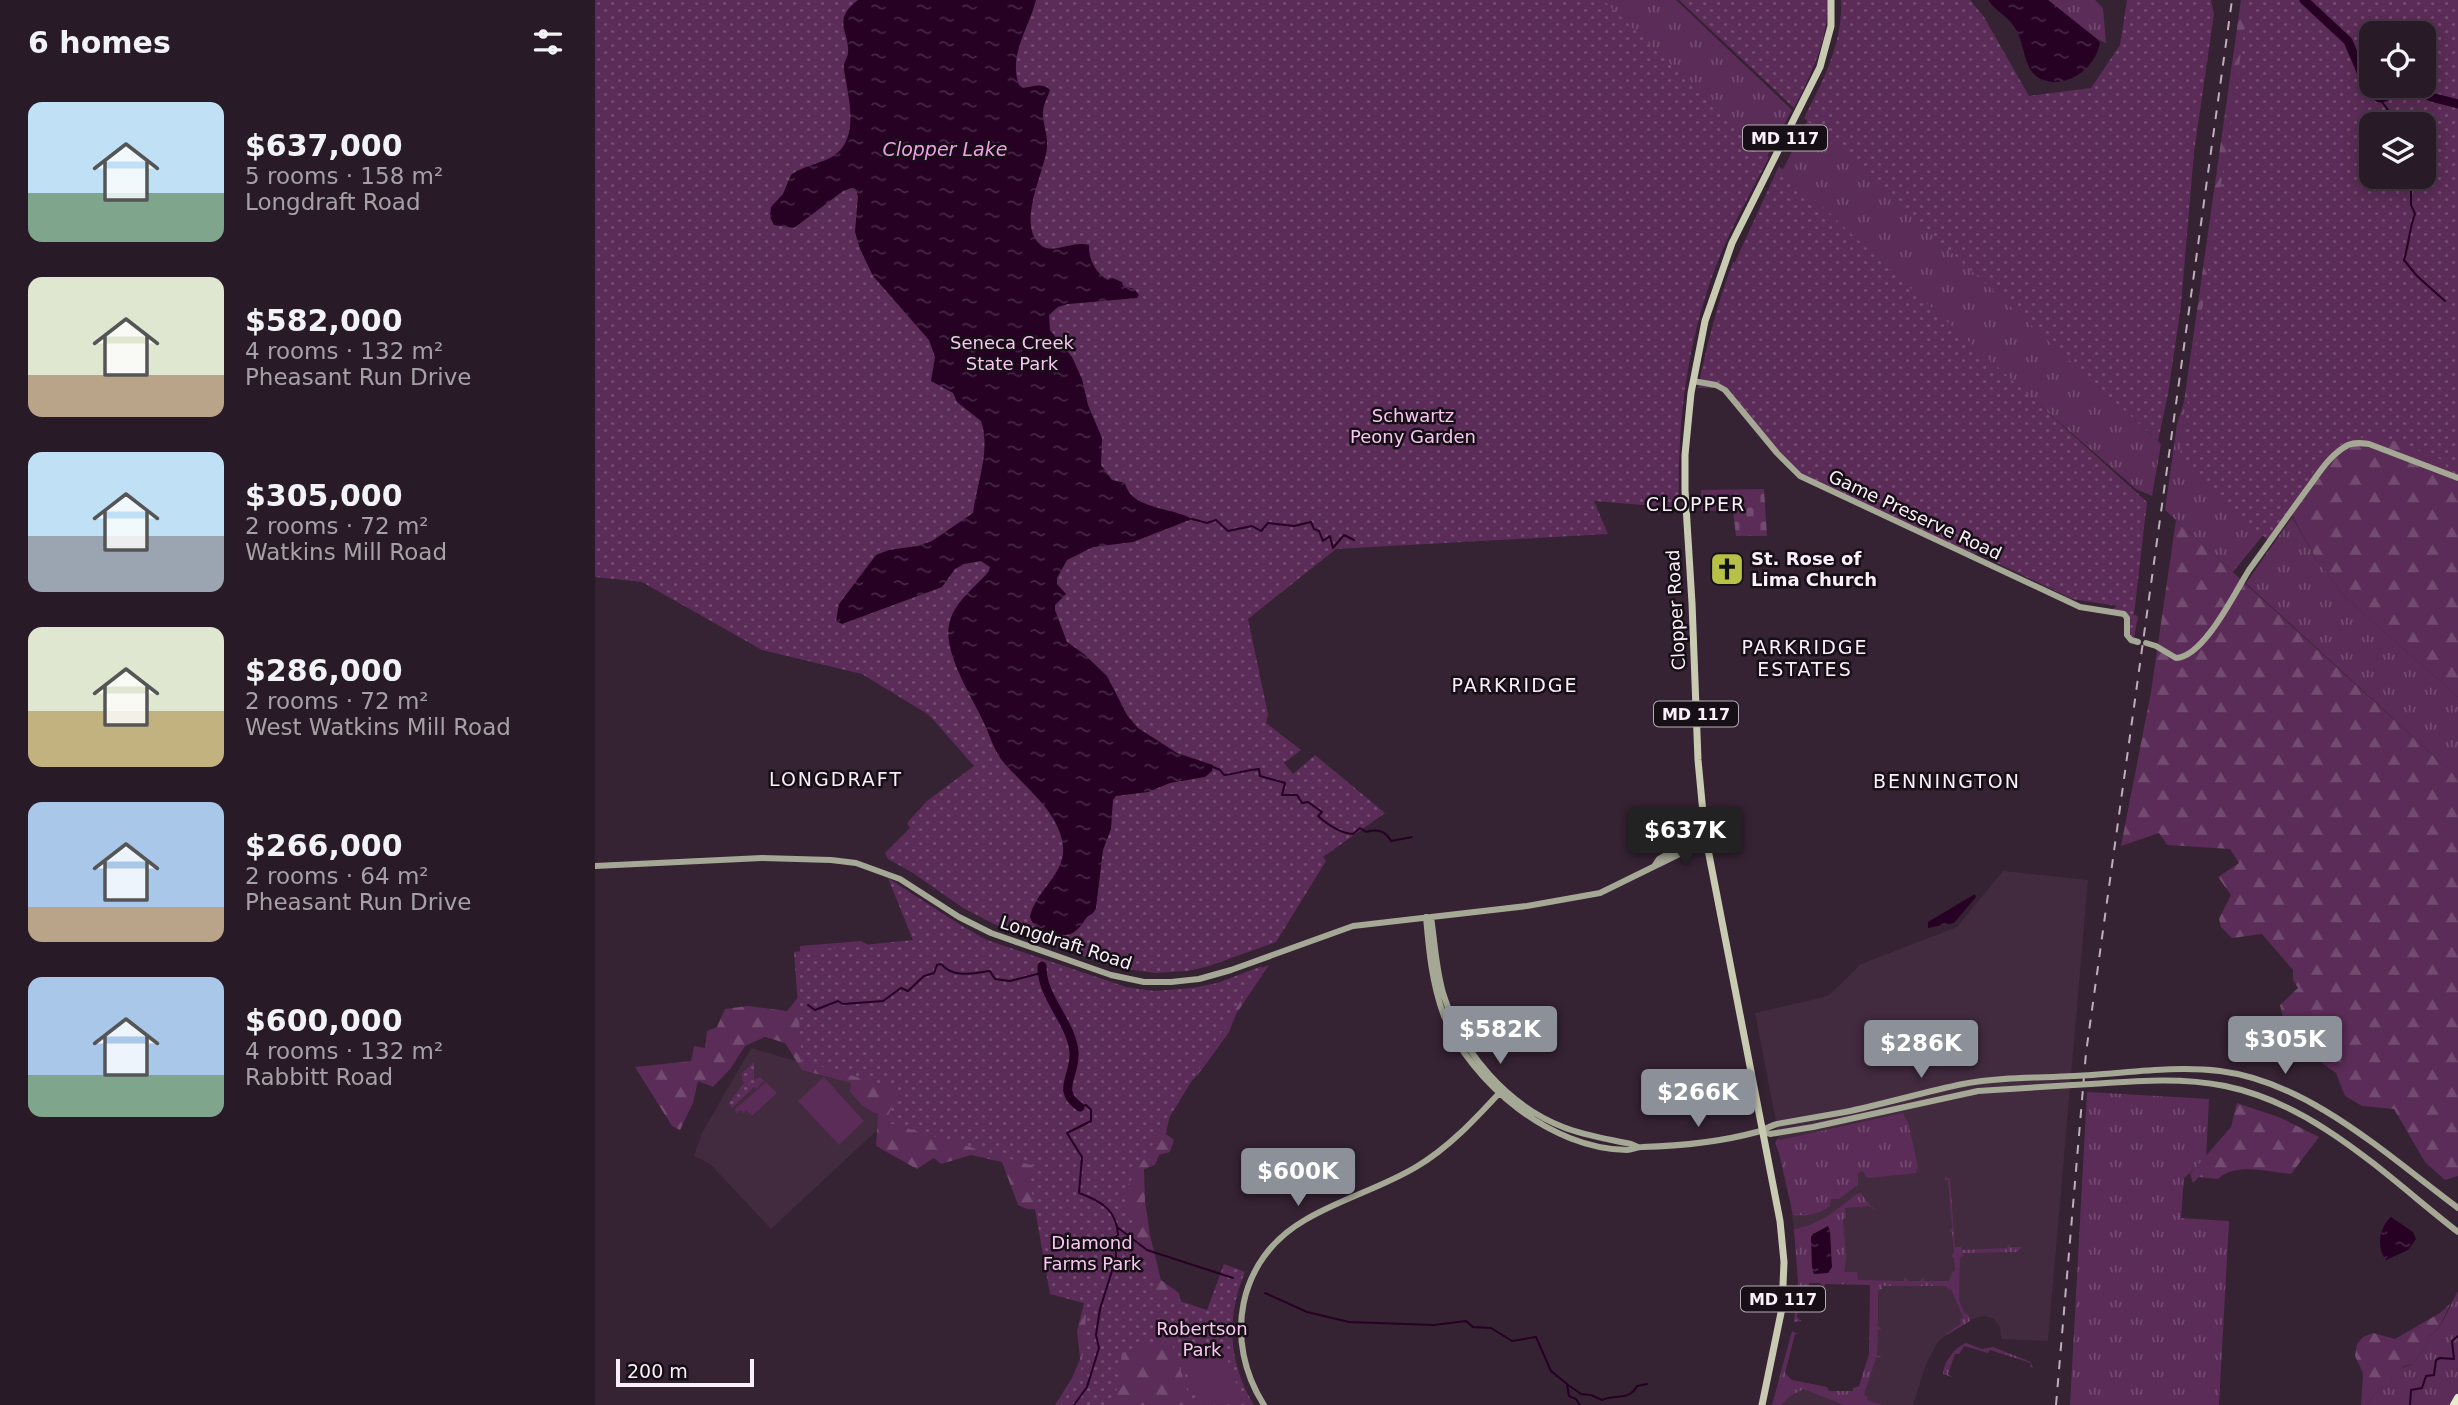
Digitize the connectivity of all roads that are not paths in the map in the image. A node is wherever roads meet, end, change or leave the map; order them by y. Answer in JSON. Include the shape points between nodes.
{"nodes":[{"id":1,"x":1831,"y":0,"type":"edge"},
{"id":2,"x":1693,"y":381,"type":"junction"},
{"id":3,"x":2458,"y":478,"type":"edge"},
{"id":4,"x":1705,"y":837,"type":"junction"},
{"id":5,"x":595,"y":866,"type":"edge"},
{"id":6,"x":1428,"y":917,"type":"junction"},
{"id":7,"x":1501,"y":1091,"type":"junction"},
{"id":8,"x":1761,"y":1131,"type":"junction"},
{"id":9,"x":2458,"y":1208,"type":"edge"},
{"id":10,"x":2458,"y":1232,"type":"edge"},
{"id":11,"x":2458,"y":1398,"type":"edge"},
{"id":12,"x":1264,"y":1405,"type":"edge"},
{"id":13,"x":1762,"y":1405,"type":"edge"},
{"id":14,"x":2453,"y":1405,"type":"edge"}],
"edges":[{"from":1,"to":2,"type":"main road","name":"Clopper Road","number":"MD 117","via":[[1831,26],[1820,67],[1731,243],[1705,321]]},
{"from":2,"to":3,"type":"street","name":"Game Preserve Road","via":[[1725,390],[1800,476],[2080,607],[2122,613],[2127,618],[2127,635],[2176,658],[2187,655],[2219,620],[2327,462],[2346,446],[2369,444]]},
{"from":2,"to":4,"type":"main road","name":"Clopper Road","number":"MD 117","via":[[1685,490]]},
{"from":4,"to":6,"type":"street","name":"Longdraft Road","via":[[1600,893]]},
{"from":4,"to":8,"type":"main road","name":"Clopper Road","number":"MD 117"},
{"from":5,"to":6,"type":"street","name":"Longdraft Road","via":[[762,858],[856,863],[900,879],[991,933],[1144,982],[1199,979],[1334,931]]},
{"from":6,"to":7,"type":"street","via":[[1451,1015]]},
{"from":7,"to":8,"type":"street","via":[[1566,1129],[1638,1147],[1676,1147]]},
{"from":7,"to":12,"type":"street","via":[[1437,1153],[1306,1219],[1269,1249],[1247,1290],[1240,1328],[1246,1370]]},
{"from":8,"to":9,"type":"street","bridge":true,"via":[[1964,1084],[2202,1070],[2264,1082],[2328,1113]]},
{"from":8,"to":10,"type":"street","bridge":true,"via":[[1770,1134],[1814,1128],[1978,1091],[2137,1081],[2225,1086],[2270,1099],[2332,1133]]},
{"from":8,"to":13,"type":"main road","name":"Clopper Road","number":"MD 117","via":[[1780,1221],[1784,1270],[1780,1324]]},
{"from":11,"to":14,"type":"highway"}]}
